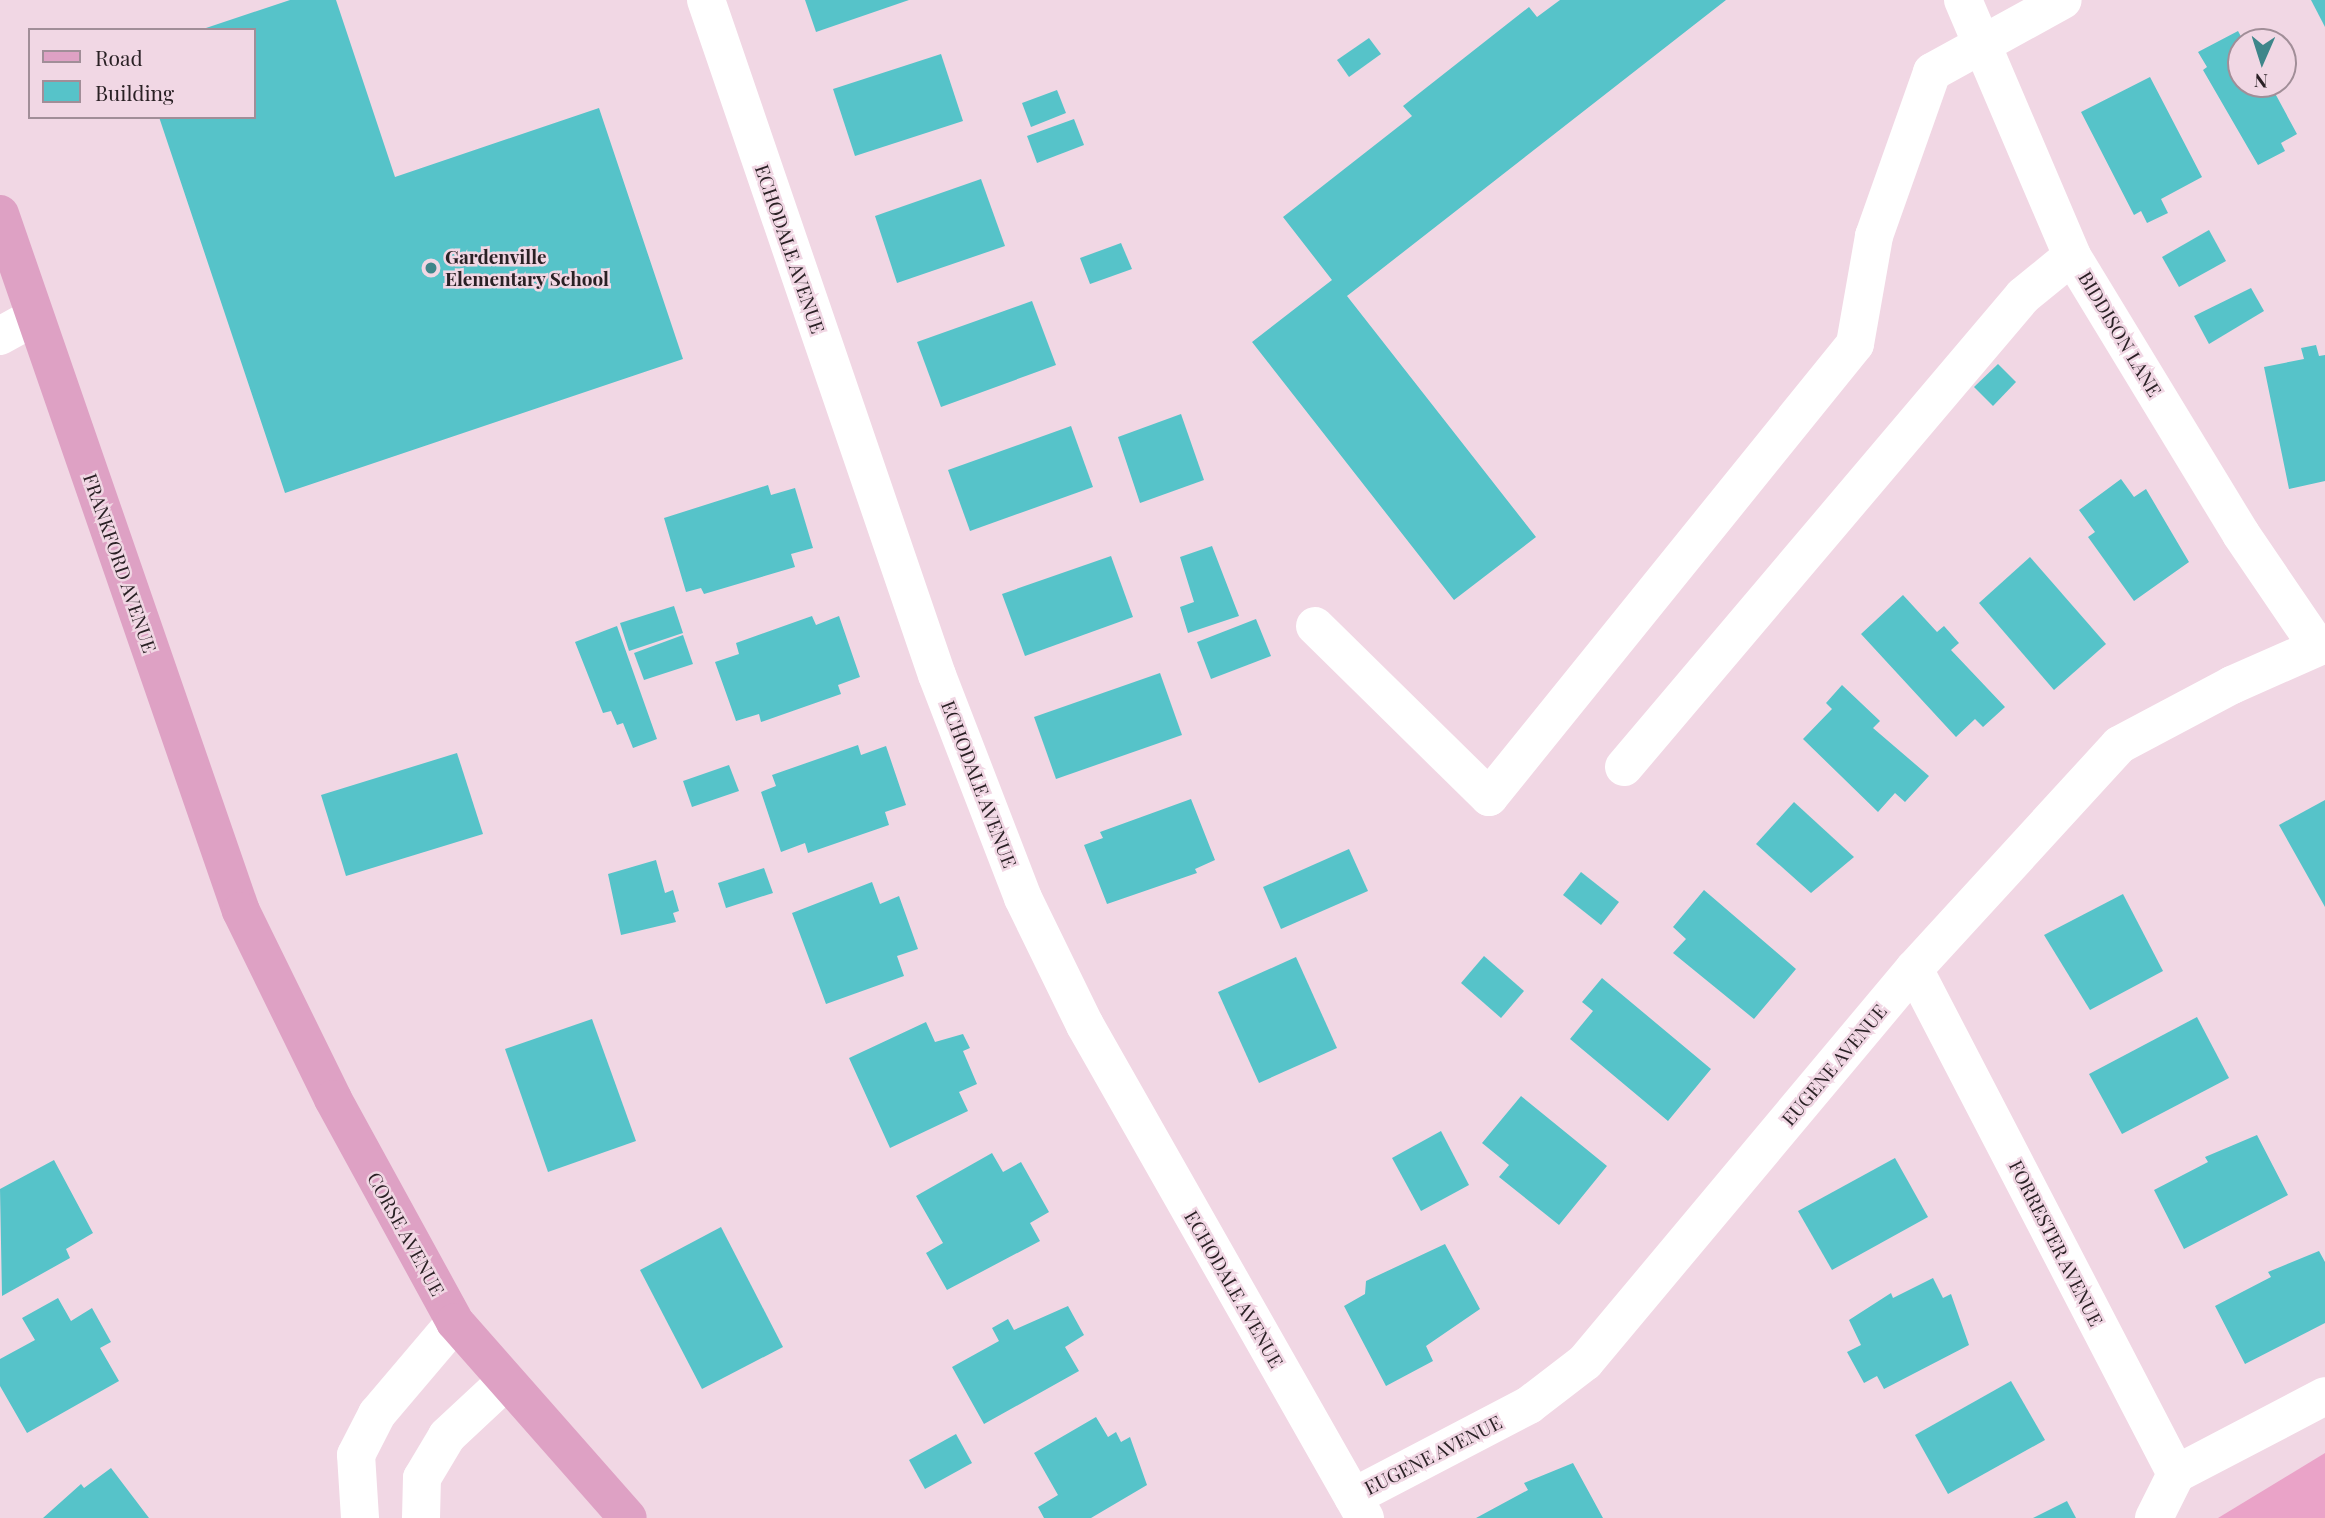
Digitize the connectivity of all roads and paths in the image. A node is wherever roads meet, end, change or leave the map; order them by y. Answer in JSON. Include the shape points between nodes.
{"nodes":[{"id":1,"x":706,"y":0,"type":"edge"},
{"id":2,"x":1963,"y":0,"type":"edge"},
{"id":3,"x":2063,"y":0,"type":"edge"},
{"id":4,"x":1979,"y":45,"type":"junction"},
{"id":5,"x":0,"y":214,"type":"edge"},
{"id":6,"x":2072,"y":256,"type":"junction"},
{"id":7,"x":34,"y":317,"type":"junction"},
{"id":8,"x":0,"y":336,"type":"edge"},
{"id":9,"x":1315,"y":626,"type":"dead end"},
{"id":10,"x":2321,"y":645,"type":"edge"},
{"id":11,"x":1624,"y":766,"type":"dead end"},
{"id":12,"x":241,"y":911,"type":"joint"},
{"id":13,"x":1914,"y":969,"type":"junction"},
{"id":14,"x":455,"y":1322,"type":"junction"},
{"id":15,"x":505,"y":1382,"type":"junction"},
{"id":16,"x":2325,"y":1396,"type":"edge"},
{"id":17,"x":2176,"y":1474,"type":"junction"},
{"id":18,"x":1359,"y":1507,"type":"edge"},
{"id":19,"x":360,"y":1518,"type":"edge"},
{"id":20,"x":421,"y":1518,"type":"edge"},
{"id":21,"x":628,"y":1518,"type":"edge"},
{"id":22,"x":2154,"y":1518,"type":"edge"}],
"edges":[{"from":1,"to":18,"type":"street","name":"ECHODALE AVENUE","via":[[914,610],[1023,898],[1085,1025]]},
{"from":2,"to":4,"type":"street","name":"BIDDISON LANE"},
{"from":3,"to":4,"type":"street"},
{"from":4,"to":6,"type":"street","name":"BIDDISON LANE"},
{"from":4,"to":9,"type":"street","via":[[1932,72],[1874,236],[1855,344],[1489,797]]},
{"from":5,"to":7,"type":"main road","name":"FRANKFORD AVENUE"},
{"from":6,"to":10,"type":"street","name":"BIDDISON LANE","via":[[2241,534]]},
{"from":6,"to":11,"type":"street","via":[[2023,296]]},
{"from":7,"to":8,"type":"street"},
{"from":7,"to":12,"type":"main road","name":"FRANKFORD AVENUE"},
{"from":10,"to":13,"type":"street","name":"EUGENE AVENUE","via":[[2119,745]]},
{"from":12,"to":14,"type":"main road","name":"CORSE AVENUE","via":[[332,1099]]},
{"from":13,"to":17,"type":"street","name":"FORRESTER AVENUE"},
{"from":13,"to":18,"type":"street","name":"EUGENE AVENUE","via":[[1585,1362],[1529,1405]]},
{"from":14,"to":15,"type":"main road","name":"CORSE AVENUE"},
{"from":14,"to":19,"type":"street","via":[[377,1414],[356,1455]]},
{"from":15,"to":20,"type":"street","via":[[447,1436],[422,1478]]},
{"from":15,"to":21,"type":"main road","name":"CORSE AVENUE"},
{"from":16,"to":17,"type":"street"},
{"from":17,"to":22,"type":"street"}]}
